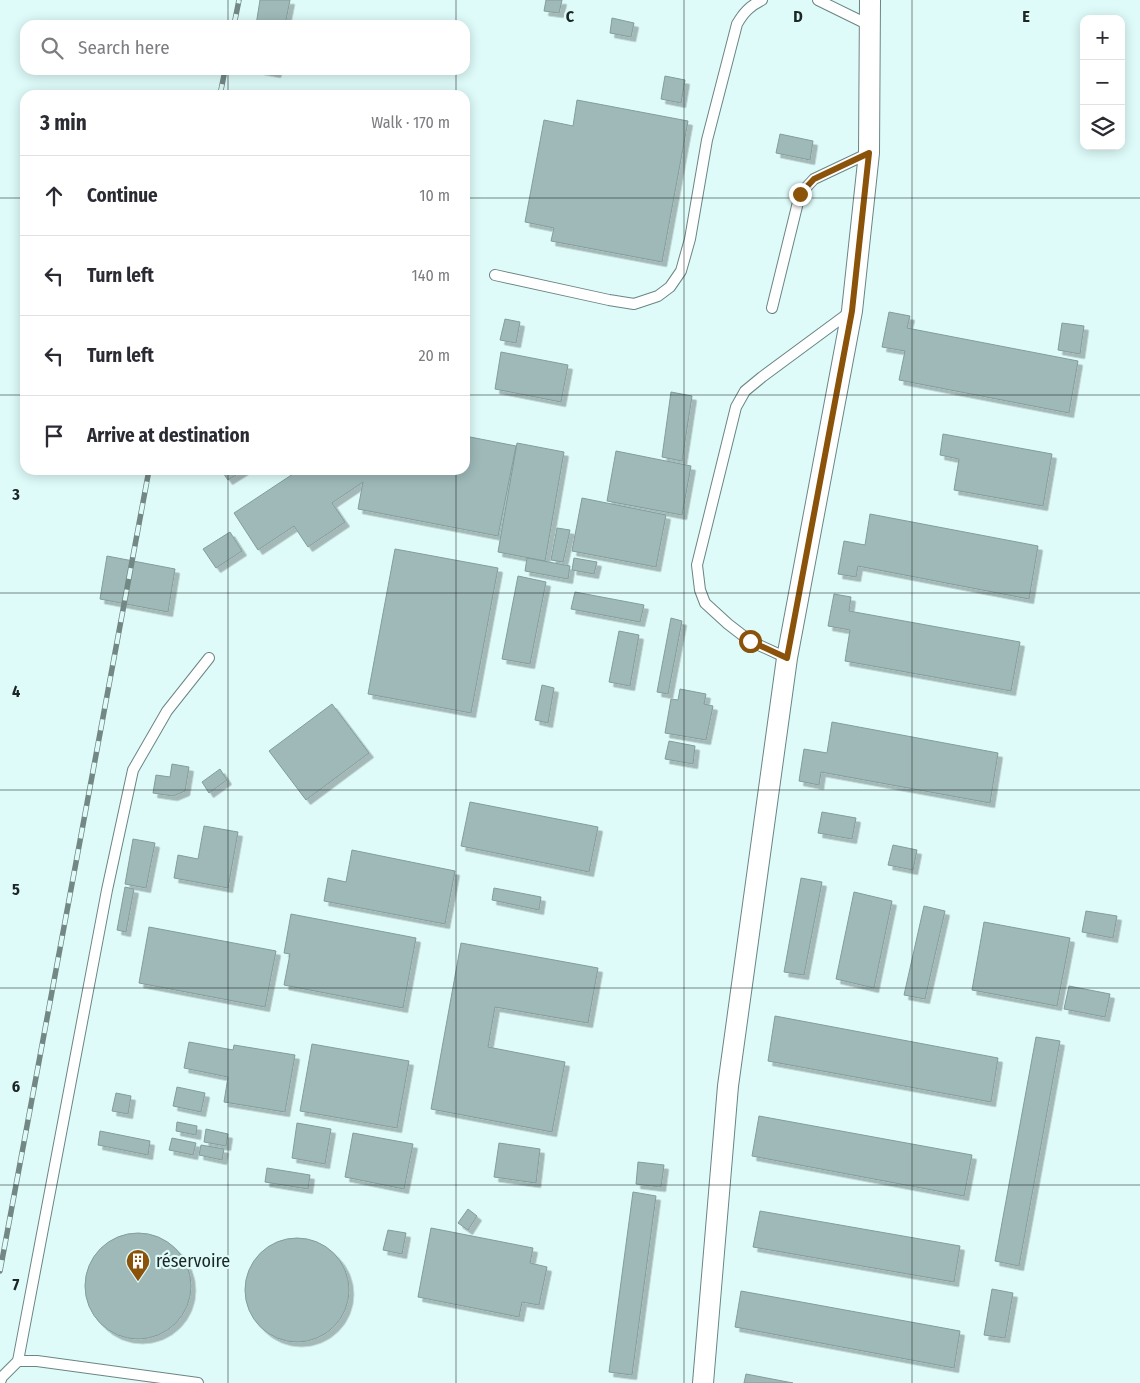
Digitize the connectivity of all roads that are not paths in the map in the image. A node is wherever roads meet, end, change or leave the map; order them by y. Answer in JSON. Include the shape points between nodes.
{"nodes":[{"id":1,"x":762,"y":0,"type":"edge"},
{"id":2,"x":818,"y":0,"type":"edge"},
{"id":3,"x":870,"y":0,"type":"edge"},
{"id":4,"x":870,"y":25,"type":"junction"},
{"id":5,"x":869,"y":153,"type":"junction"},
{"id":6,"x":495,"y":275,"type":"dead end"},
{"id":7,"x":772,"y":308,"type":"dead end"},
{"id":8,"x":852,"y":311,"type":"junction"},
{"id":9,"x":209,"y":658,"type":"dead end"},
{"id":10,"x":787,"y":658,"type":"junction"},
{"id":11,"x":18,"y":1362,"type":"junction"},
{"id":12,"x":0,"y":1382,"type":"edge"},
{"id":13,"x":198,"y":1383,"type":"edge"},
{"id":14,"x":704,"y":1383,"type":"edge"}],
"edges":[{"from":1,"to":6,"type":"lane","via":[[750,6],[737,24],[708,140],[690,239],[682,270],[670,287],[658,296],[634,304]]},
{"from":2,"to":4,"type":"lane"},
{"from":3,"to":4,"type":"street"},
{"from":4,"to":5,"type":"street"},
{"from":5,"to":7,"type":"lane","via":[[814,179],[800,194]]},
{"from":5,"to":8,"type":"street"},
{"from":8,"to":10,"type":"street"},
{"from":8,"to":10,"type":"lane","via":[[745,391],[736,408],[697,565],[705,604],[750,641]]},
{"from":9,"to":11,"type":"lane","via":[[167,711],[133,770],[107,890]]},
{"from":10,"to":14,"type":"street","via":[[728,1086]]},
{"from":11,"to":12,"type":"lane"},
{"from":11,"to":13,"type":"lane","via":[[37,1361]]}]}
